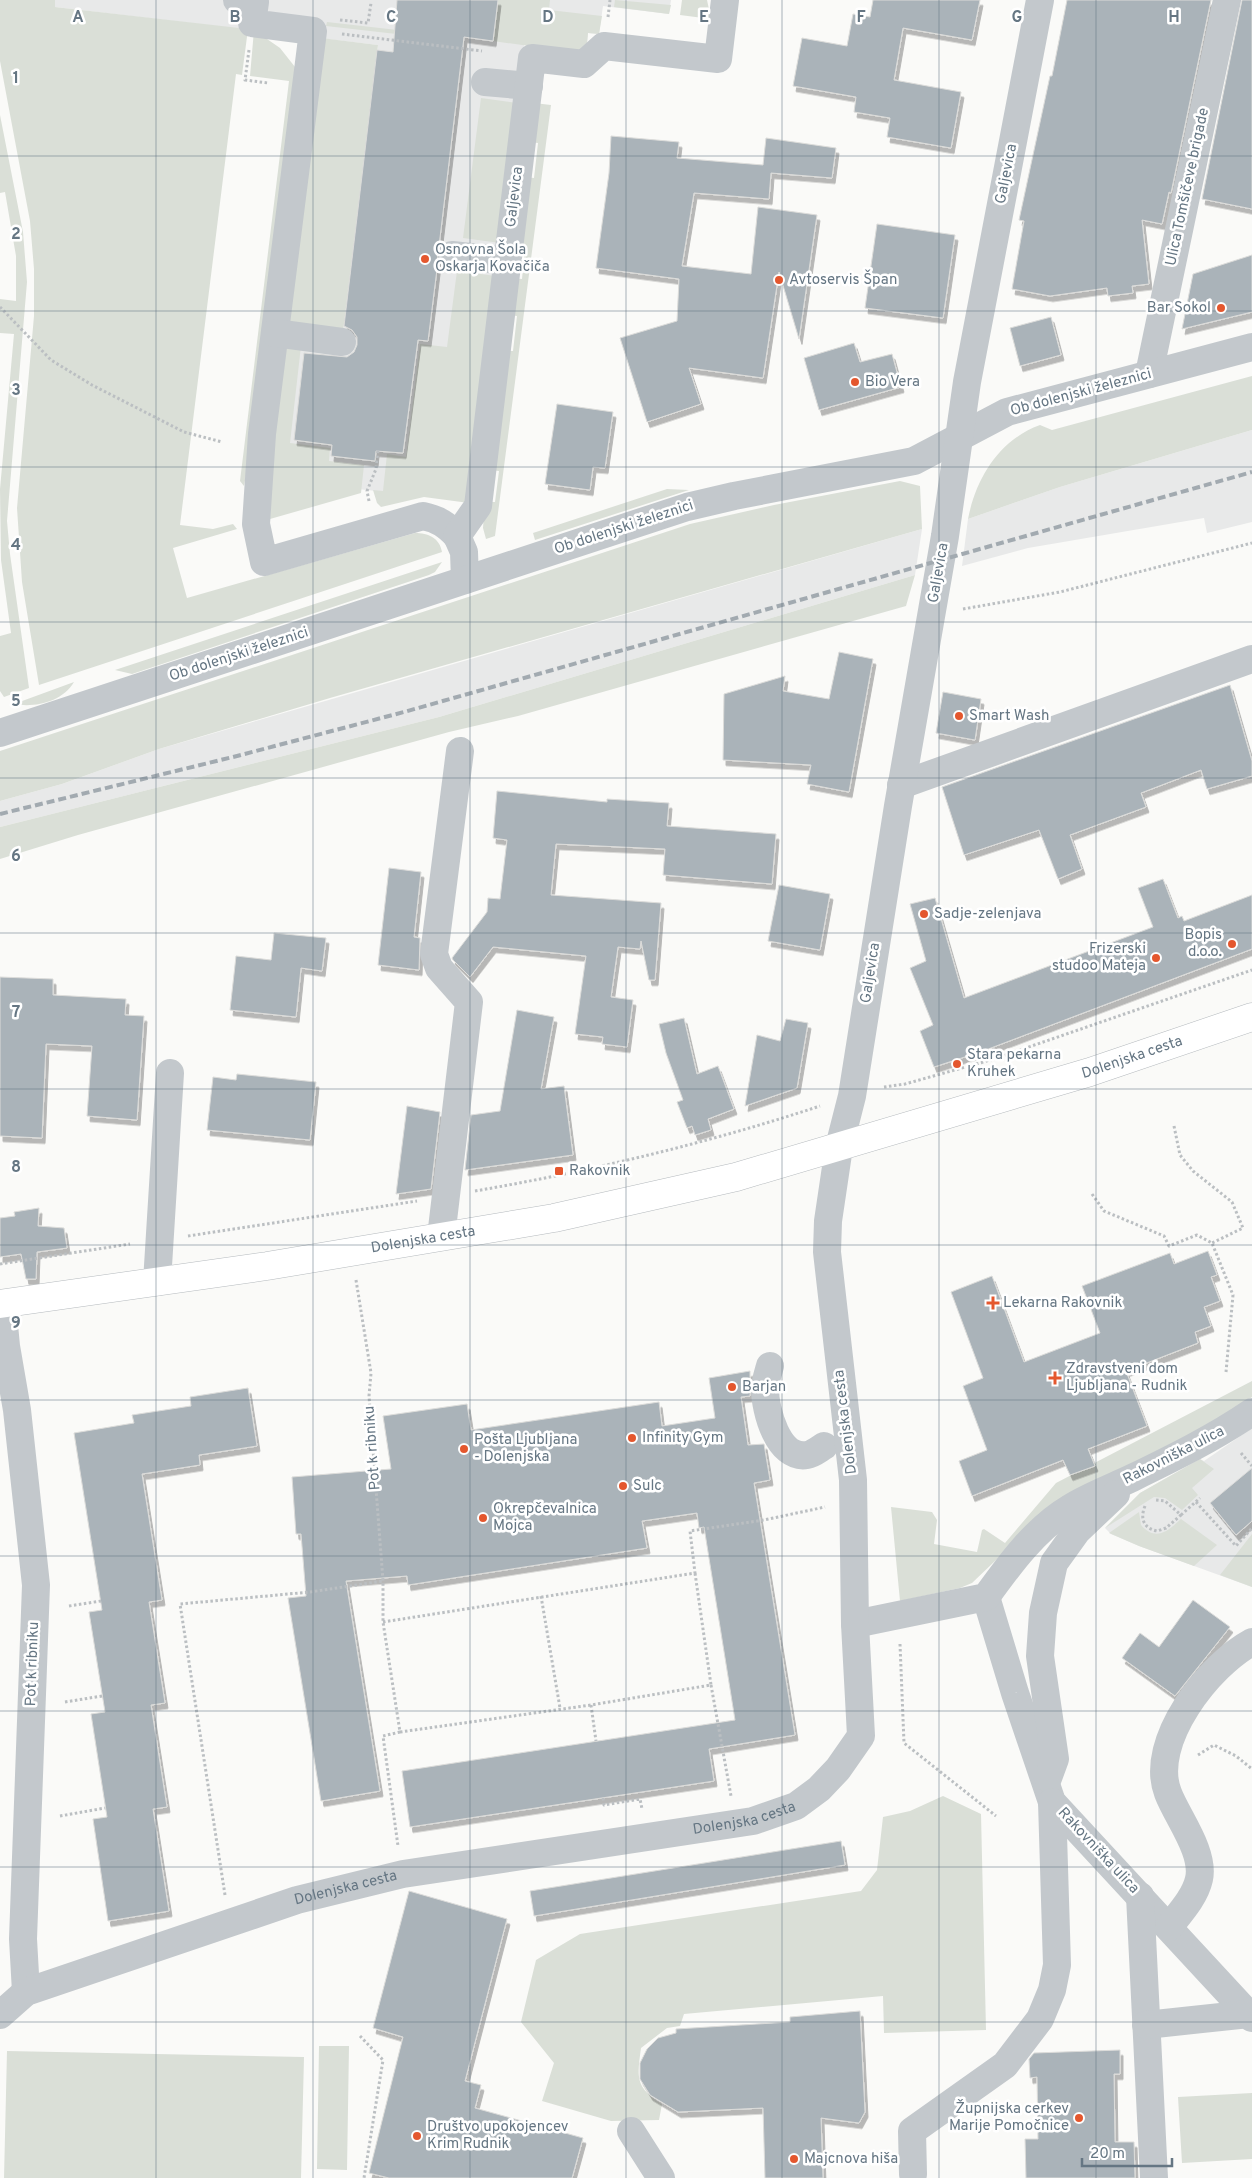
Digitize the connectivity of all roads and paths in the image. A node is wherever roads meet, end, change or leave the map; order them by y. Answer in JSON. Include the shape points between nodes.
{"nodes":[{"id":1,"x":237,"y":0,"type":"edge"},
{"id":2,"x":725,"y":0,"type":"edge"},
{"id":3,"x":1040,"y":0,"type":"edge"},
{"id":4,"x":1226,"y":0,"type":"edge"},
{"id":5,"x":371,"y":3,"type":"dead end"},
{"id":6,"x":313,"y":31,"type":"junction"},
{"id":7,"x":250,"y":47,"type":"dead end"},
{"id":8,"x":484,"y":52,"type":"dead end"},
{"id":9,"x":485,"y":82,"type":"dead end"},
{"id":10,"x":268,"y":83,"type":"dead end"},
{"id":11,"x":529,"y":86,"type":"junction"},
{"id":12,"x":452,"y":255,"type":"dead end"},
{"id":13,"x":508,"y":261,"type":"junction"},
{"id":14,"x":0,"y":307,"type":"edge"},
{"id":15,"x":275,"y":333,"type":"junction"},
{"id":16,"x":342,"y":342,"type":"dead end"},
{"id":17,"x":1252,"y":347,"type":"edge"},
{"id":18,"x":1149,"y":374,"type":"junction"},
{"id":19,"x":959,"y":438,"type":"junction"},
{"id":20,"x":222,"y":442,"type":"dead end"},
{"id":21,"x":378,"y":450,"type":"dead end"},
{"id":22,"x":378,"y":528,"type":"junction"},
{"id":23,"x":457,"y":536,"type":"junction"},
{"id":24,"x":1252,"y":543,"type":"edge"},
{"id":25,"x":465,"y":580,"type":"junction"},
{"id":26,"x":931,"y":615,"type":"junction"},
{"id":27,"x":1252,"y":659,"type":"edge"},
{"id":28,"x":0,"y":734,"type":"edge"},
{"id":29,"x":460,"y":751,"type":"dead end"},
{"id":30,"x":902,"y":785,"type":"junction"},
{"id":31,"x":1252,"y":970,"type":"edge"},
{"id":32,"x":1252,"y":1017,"type":"edge"},
{"id":33,"x":170,"y":1073,"type":"dead end"},
{"id":34,"x":879,"y":1088,"type":"dead end"},
{"id":35,"x":1174,"y":1126,"type":"dead end"},
{"id":36,"x":840,"y":1147,"type":"junction"},
{"id":37,"x":1092,"y":1194,"type":"dead end"},
{"id":38,"x":441,"y":1237,"type":"junction"},
{"id":39,"x":1212,"y":1243,"type":"junction"},
{"id":40,"x":352,"y":1252,"type":"junction"},
{"id":41,"x":157,"y":1282,"type":"junction"},
{"id":42,"x":1,"y":1304,"type":"edge"},
{"id":43,"x":1226,"y":1372,"type":"dead end"},
{"id":44,"x":1252,"y":1412,"type":"edge"},
{"id":45,"x":1240,"y":1452,"type":"dead end"},
{"id":46,"x":1252,"y":1466,"type":"edge"},
{"id":47,"x":1133,"y":1478,"type":"junction"},
{"id":48,"x":1200,"y":1498,"type":"dead end"},
{"id":49,"x":827,"y":1500,"type":"dead end"},
{"id":50,"x":1153,"y":1500,"type":"dead end"},
{"id":51,"x":1196,"y":1502,"type":"junction"},
{"id":52,"x":1148,"y":1503,"type":"dead end"},
{"id":53,"x":1181,"y":1514,"type":"junction"},
{"id":54,"x":1252,"y":1528,"type":"edge"},
{"id":55,"x":695,"y":1573,"type":"junction"},
{"id":56,"x":383,"y":1581,"type":"junction"},
{"id":57,"x":541,"y":1596,"type":"junction"},
{"id":58,"x":986,"y":1596,"type":"junction"},
{"id":59,"x":100,"y":1601,"type":"dead end"},
{"id":60,"x":69,"y":1606,"type":"dead end"},
{"id":61,"x":383,"y":1622,"type":"junction"},
{"id":62,"x":855,"y":1624,"type":"junction"},
{"id":63,"x":900,"y":1640,"type":"dead end"},
{"id":64,"x":1252,"y":1642,"type":"edge"},
{"id":65,"x":712,"y":1685,"type":"junction"},
{"id":66,"x":102,"y":1696,"type":"dead end"},
{"id":67,"x":65,"y":1702,"type":"dead end"},
{"id":68,"x":591,"y":1705,"type":"junction"},
{"id":69,"x":560,"y":1708,"type":"junction"},
{"id":70,"x":400,"y":1732,"type":"junction"},
{"id":71,"x":900,"y":1734,"type":"dead end"},
{"id":72,"x":596,"y":1741,"type":"dead end"},
{"id":73,"x":904,"y":1743,"type":"junction"},
{"id":74,"x":1193,"y":1757,"type":"dead end"},
{"id":75,"x":1252,"y":1769,"type":"edge"},
{"id":76,"x":1049,"y":1793,"type":"junction"},
{"id":77,"x":602,"y":1798,"type":"dead end"},
{"id":78,"x":105,"y":1808,"type":"dead end"},
{"id":79,"x":60,"y":1816,"type":"dead end"},
{"id":80,"x":996,"y":1816,"type":"dead end"},
{"id":81,"x":643,"y":1817,"type":"dead end"},
{"id":82,"x":753,"y":1821,"type":"junction"},
{"id":83,"x":403,"y":1874,"type":"junction"},
{"id":84,"x":1140,"y":1896,"type":"junction"},
{"id":85,"x":226,"y":1899,"type":"dead end"},
{"id":86,"x":1169,"y":1927,"type":"junction"},
{"id":87,"x":26,"y":1992,"type":"junction"},
{"id":88,"x":0,"y":2015,"type":"edge"},
{"id":89,"x":1250,"y":2016,"type":"edge"},
{"id":90,"x":1146,"y":2025,"type":"junction"},
{"id":91,"x":360,"y":2036,"type":"dead end"},
{"id":92,"x":631,"y":2131,"type":"dead end"},
{"id":93,"x":913,"y":2174,"type":"dead end"},
{"id":94,"x":364,"y":2178,"type":"edge"},
{"id":95,"x":661,"y":2178,"type":"edge"},
{"id":96,"x":1154,"y":2178,"type":"edge"}],
"edges":[{"from":1,"to":6,"type":"street","via":[[254,2],[252,23]]},
{"from":2,"to":11,"type":"street","name":"Galjevica","via":[[718,59],[604,46],[584,64],[532,58]]},
{"from":3,"to":19,"type":"street","name":"Galjevica"},
{"from":4,"to":18,"type":"street","name":"Ulica Tomšičeve brigade"},
{"from":5,"to":6,"type":"path","via":[[368,23],[315,17]]},
{"from":6,"to":8,"type":"path"},
{"from":6,"to":15,"type":"street"},
{"from":7,"to":10,"type":"path","via":[[246,80]]},
{"from":9,"to":11,"type":"street"},
{"from":11,"to":13,"type":"street","name":"Galjevica"},
{"from":12,"to":13,"type":"street"},
{"from":13,"to":23,"type":"street","name":"Galjevica","via":[[478,506]]},
{"from":14,"to":20,"type":"path","via":[[52,360],[92,385],[184,432]]},
{"from":15,"to":16,"type":"street"},
{"from":15,"to":22,"type":"street","via":[[256,508],[264,562]]},
{"from":17,"to":18,"type":"street","name":"Ob dolenjski železnici"},
{"from":18,"to":19,"type":"street","name":"Ob dolenjski železnici","via":[[1007,412]]},
{"from":19,"to":25,"type":"street","name":"Ob dolenjski železnici","via":[[914,461],[687,507]]},
{"from":19,"to":26,"type":"street","name":"Galjevica"},
{"from":21,"to":22,"type":"path","via":[[376,469],[366,492]]},
{"from":22,"to":23,"type":"street","via":[[423,516],[435,518]]},
{"from":23,"to":25,"type":"street","via":[[464,552]]},
{"from":24,"to":26,"type":"path","via":[[1060,592]]},
{"from":25,"to":28,"type":"street","name":"Ob dolenjski železnici"},
{"from":26,"to":30,"type":"street","name":"Galjevica"},
{"from":27,"to":30,"type":"street"},
{"from":29,"to":38,"type":"street","via":[[434,954],[439,968],[469,1002]]},
{"from":30,"to":36,"type":"street","name":"Galjevica","via":[[852,1096]]},
{"from":31,"to":34,"type":"path","via":[[994,1059]]},
{"from":32,"to":36,"type":"main road","name":"Dolenjska cesta","via":[[1090,1072]]},
{"from":33,"to":41,"type":"street"},
{"from":35,"to":39,"type":"path","via":[[1180,1155],[1193,1171],[1232,1202],[1243,1228]]},
{"from":36,"to":38,"type":"main road","name":"Dolenjska cesta","via":[[736,1177],[554,1218]]},
{"from":36,"to":62,"type":"street","name":"Dolenjska cesta","via":[[828,1221],[828,1252],[853,1480]]},
{"from":37,"to":39,"type":"path","via":[[1104,1211],[1164,1236],[1169,1246],[1197,1235]]},
{"from":38,"to":40,"type":"main road","name":"Dolenjska cesta"},
{"from":39,"to":43,"type":"path","via":[[1232,1295]]},
{"from":40,"to":41,"type":"main road","name":"Dolenjska cesta"},
{"from":40,"to":56,"type":"path","name":"Pot k ribniku","via":[[371,1373],[369,1396]]},
{"from":41,"to":42,"type":"main road","name":"Dolenjska cesta"},
{"from":42,"to":87,"type":"street","name":"Pot k ribniku","via":[[18,1419],[36,1585],[23,1938]]},
{"from":44,"to":47,"type":"street","name":"Rakovniška ulica","via":[[1222,1432]]},
{"from":45,"to":46,"type":"path"},
{"from":47,"to":58,"type":"street","name":"Rakovniška ulica","via":[[1069,1508],[1041,1531]]},
{"from":47,"to":76,"type":"street","via":[[1077,1531],[1054,1563],[1042,1613],[1040,1656],[1054,1759]]},
{"from":48,"to":51,"type":"path"},
{"from":49,"to":55,"type":"path","via":[[825,1507],[690,1531]]},
{"from":50,"to":53,"type":"path","via":[[1163,1500]]},
{"from":51,"to":53,"type":"path"},
{"from":51,"to":54,"type":"path","via":[[1236,1546]]},
{"from":52,"to":53,"type":"path","via":[[1142,1520],[1153,1530],[1166,1528]]},
{"from":55,"to":57,"type":"path"},
{"from":55,"to":65,"type":"path"},
{"from":56,"to":61,"type":"path","name":"Pot k ribniku"},
{"from":56,"to":85,"type":"path","via":[[310,1592],[180,1604]]},
{"from":57,"to":61,"type":"path"},
{"from":57,"to":69,"type":"path"},
{"from":58,"to":62,"type":"street"},
{"from":58,"to":76,"type":"street","name":"Rakovniška ulica"},
{"from":59,"to":60,"type":"path"},
{"from":61,"to":70,"type":"path","name":"Pot k ribniku"},
{"from":62,"to":82,"type":"street","name":"Dolenjska cesta","via":[[861,1736],[819,1789],[796,1806]]},
{"from":63,"to":73,"type":"path"},
{"from":64,"to":86,"type":"street","via":[[1227,1660],[1194,1697],[1169,1740],[1165,1761],[1167,1792],[1194,1846],[1200,1878],[1185,1907]]},
{"from":65,"to":68,"type":"path"},
{"from":65,"to":82,"type":"path","via":[[732,1804]]},
{"from":66,"to":67,"type":"path"},
{"from":68,"to":69,"type":"path"},
{"from":68,"to":72,"type":"path"},
{"from":69,"to":70,"type":"path"},
{"from":70,"to":83,"type":"path","via":[[383,1736]]},
{"from":71,"to":73,"type":"path"},
{"from":73,"to":80,"type":"path"},
{"from":74,"to":75,"type":"path","via":[[1214,1745]]},
{"from":76,"to":84,"type":"street","name":"Rakovniška ulica"},
{"from":76,"to":93,"type":"street","via":[[1057,1932],[1057,1965],[1052,1990],[1040,2019],[1005,2064],[912,2131]]},
{"from":77,"to":81,"type":"path","via":[[604,1806],[640,1799]]},
{"from":78,"to":79,"type":"path"},
{"from":82,"to":83,"type":"street","name":"Dolenjska cesta"},
{"from":83,"to":87,"type":"street","name":"Dolenjska cesta","via":[[297,1900]]},
{"from":84,"to":86,"type":"street","name":"Rakovniška ulica"},
{"from":84,"to":90,"type":"street"},
{"from":86,"to":89,"type":"street","name":"Rakovniška ulica"},
{"from":87,"to":88,"type":"street"},
{"from":89,"to":90,"type":"street","name":"Rakovniška ulica"},
{"from":90,"to":96,"type":"street"},
{"from":91,"to":94,"type":"path","via":[[383,2060]]},
{"from":92,"to":95,"type":"street"}]}
